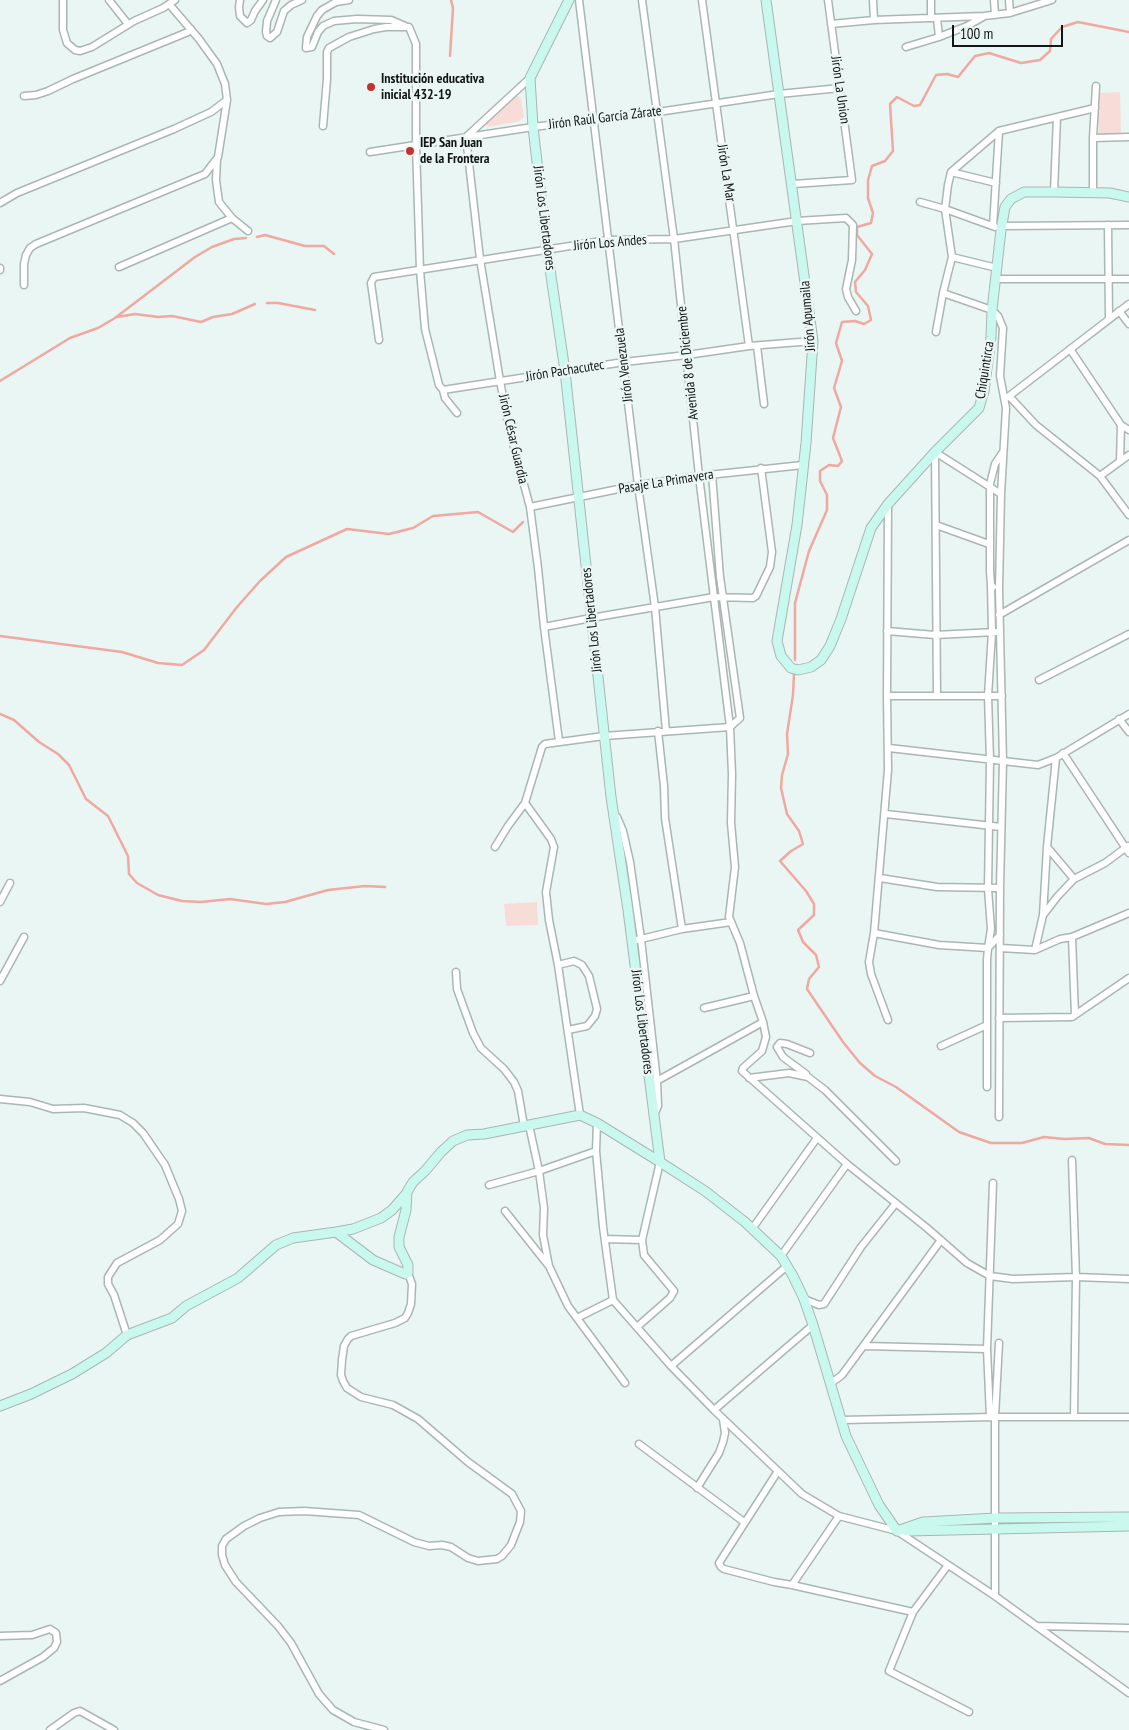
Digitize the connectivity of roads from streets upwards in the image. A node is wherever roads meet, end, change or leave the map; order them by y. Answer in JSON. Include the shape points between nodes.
{"nodes":[{"id":1,"x":63,"y":0,"type":"edge"},
{"id":2,"x":109,"y":0,"type":"edge"},
{"id":3,"x":240,"y":0,"type":"edge"},
{"id":4,"x":263,"y":0,"type":"edge"},
{"id":5,"x":276,"y":0,"type":"edge"},
{"id":6,"x":302,"y":0,"type":"edge"},
{"id":7,"x":349,"y":0,"type":"edge"},
{"id":8,"x":577,"y":0,"type":"edge"},
{"id":9,"x":642,"y":0,"type":"edge"},
{"id":10,"x":702,"y":0,"type":"edge"},
{"id":11,"x":766,"y":0,"type":"edge"},
{"id":12,"x":828,"y":0,"type":"edge"},
{"id":13,"x":873,"y":0,"type":"edge"},
{"id":14,"x":931,"y":0,"type":"edge"},
{"id":15,"x":994,"y":0,"type":"edge"},
{"id":16,"x":1009,"y":0,"type":"edge"},
{"id":17,"x":1052,"y":0,"type":"edge"},
{"id":18,"x":172,"y":2,"type":"edge"},
{"id":19,"x":1010,"y":13,"type":"junction"},
{"id":20,"x":994,"y":15,"type":"junction"},
{"id":21,"x":984,"y":16,"type":"junction"},
{"id":22,"x":934,"y":17,"type":"junction"},
{"id":23,"x":874,"y":20,"type":"junction"},
{"id":24,"x":128,"y":24,"type":"junction"},
{"id":25,"x":831,"y":24,"type":"junction"},
{"id":26,"x":409,"y":27,"type":"junction"},
{"id":27,"x":191,"y":30,"type":"junction"},
{"id":28,"x":939,"y":37,"type":"junction"},
{"id":29,"x":906,"y":47,"type":"dead end"},
{"id":30,"x":530,"y":78,"type":"junction"},
{"id":31,"x":1096,"y":86,"type":"dead end"},
{"id":32,"x":840,"y":88,"type":"junction"},
{"id":33,"x":779,"y":94,"type":"junction"},
{"id":34,"x":24,"y":96,"type":"dead end"},
{"id":35,"x":227,"y":100,"type":"junction"},
{"id":36,"x":715,"y":104,"type":"junction"},
{"id":37,"x":1095,"y":108,"type":"junction"},
{"id":38,"x":658,"y":112,"type":"junction"},
{"id":39,"x":1057,"y":117,"type":"junction"},
{"id":40,"x":593,"y":120,"type":"junction"},
{"id":41,"x":323,"y":126,"type":"dead end"},
{"id":42,"x":532,"y":127,"type":"junction"},
{"id":43,"x":999,"y":131,"type":"junction"},
{"id":44,"x":466,"y":137,"type":"junction"},
{"id":45,"x":1129,"y":137,"type":"edge"},
{"id":46,"x":1093,"y":138,"type":"junction"},
{"id":47,"x":416,"y":146,"type":"junction"},
{"id":48,"x":370,"y":152,"type":"dead end"},
{"id":49,"x":218,"y":157,"type":"junction"},
{"id":50,"x":951,"y":172,"type":"junction"},
{"id":51,"x":996,"y":183,"type":"junction"},
{"id":52,"x":792,"y":184,"type":"junction"},
{"id":53,"x":1054,"y":192,"type":"junction"},
{"id":54,"x":1094,"y":193,"type":"junction"},
{"id":55,"x":1129,"y":197,"type":"edge"},
{"id":56,"x":0,"y":202,"type":"edge"},
{"id":57,"x":920,"y":202,"type":"dead end"},
{"id":58,"x":946,"y":209,"type":"junction"},
{"id":59,"x":232,"y":218,"type":"junction"},
{"id":60,"x":797,"y":221,"type":"junction"},
{"id":61,"x":1108,"y":225,"type":"junction"},
{"id":62,"x":1129,"y":225,"type":"edge"},
{"id":63,"x":998,"y":227,"type":"junction"},
{"id":64,"x":734,"y":229,"type":"junction"},
{"id":65,"x":248,"y":231,"type":"dead end"},
{"id":66,"x":674,"y":239,"type":"junction"},
{"id":67,"x":608,"y":240,"type":"junction"},
{"id":68,"x":547,"y":249,"type":"junction"},
{"id":69,"x":952,"y":257,"type":"junction"},
{"id":70,"x":480,"y":259,"type":"junction"},
{"id":71,"x":119,"y":267,"type":"dead end"},
{"id":72,"x":997,"y":268,"type":"junction"},
{"id":73,"x":420,"y":270,"type":"junction"},
{"id":74,"x":1109,"y":278,"type":"junction"},
{"id":75,"x":996,"y":279,"type":"junction"},
{"id":76,"x":1129,"y":279,"type":"edge"},
{"id":77,"x":24,"y":285,"type":"dead end"},
{"id":78,"x":943,"y":293,"type":"junction"},
{"id":79,"x":1129,"y":304,"type":"edge"},
{"id":80,"x":992,"y":310,"type":"junction"},
{"id":81,"x":856,"y":311,"type":"dead end"},
{"id":82,"x":1119,"y":311,"type":"junction"},
{"id":83,"x":1109,"y":319,"type":"junction"},
{"id":84,"x":1129,"y":324,"type":"edge"},
{"id":85,"x":936,"y":332,"type":"dead end"},
{"id":86,"x":379,"y":340,"type":"dead end"},
{"id":87,"x":813,"y":341,"type":"junction"},
{"id":88,"x":749,"y":346,"type":"junction"},
{"id":89,"x":757,"y":346,"type":"junction"},
{"id":90,"x":1070,"y":349,"type":"junction"},
{"id":91,"x":687,"y":355,"type":"junction"},
{"id":92,"x":624,"y":362,"type":"junction"},
{"id":93,"x":565,"y":371,"type":"junction"},
{"id":94,"x":500,"y":381,"type":"junction"},
{"id":95,"x":441,"y":387,"type":"junction"},
{"id":96,"x":1007,"y":397,"type":"junction"},
{"id":97,"x":764,"y":404,"type":"dead end"},
{"id":98,"x":457,"y":413,"type":"dead end"},
{"id":99,"x":1121,"y":425,"type":"junction"},
{"id":100,"x":1129,"y":430,"type":"edge"},
{"id":101,"x":1003,"y":451,"type":"junction"},
{"id":102,"x":935,"y":452,"type":"junction"},
{"id":103,"x":1129,"y":454,"type":"edge"},
{"id":104,"x":1120,"y":461,"type":"junction"},
{"id":105,"x":803,"y":465,"type":"junction"},
{"id":106,"x":761,"y":468,"type":"junction"},
{"id":107,"x":712,"y":474,"type":"junction"},
{"id":108,"x":699,"y":476,"type":"junction"},
{"id":109,"x":1100,"y":476,"type":"junction"},
{"id":110,"x":638,"y":485,"type":"junction"},
{"id":111,"x":990,"y":486,"type":"junction"},
{"id":112,"x":1001,"y":494,"type":"junction"},
{"id":113,"x":579,"y":497,"type":"junction"},
{"id":114,"x":888,"y":504,"type":"junction"},
{"id":115,"x":530,"y":507,"type":"junction"},
{"id":116,"x":1129,"y":515,"type":"edge"},
{"id":117,"x":936,"y":525,"type":"junction"},
{"id":118,"x":1129,"y":540,"type":"edge"},
{"id":119,"x":990,"y":544,"type":"junction"},
{"id":120,"x":991,"y":586,"type":"junction"},
{"id":121,"x":999,"y":589,"type":"junction"},
{"id":122,"x":714,"y":597,"type":"junction"},
{"id":123,"x":724,"y":597,"type":"junction"},
{"id":124,"x":655,"y":607,"type":"junction"},
{"id":125,"x":999,"y":615,"type":"junction"},
{"id":126,"x":591,"y":618,"type":"junction"},
{"id":127,"x":544,"y":627,"type":"junction"},
{"id":128,"x":887,"y":631,"type":"junction"},
{"id":129,"x":1000,"y":631,"type":"junction"},
{"id":130,"x":992,"y":632,"type":"junction"},
{"id":131,"x":1129,"y":634,"type":"edge"},
{"id":132,"x":935,"y":635,"type":"junction"},
{"id":133,"x":810,"y":667,"type":"joint"},
{"id":134,"x":1039,"y":680,"type":"dead end"},
{"id":135,"x":887,"y":696,"type":"junction"},
{"id":136,"x":937,"y":696,"type":"junction"},
{"id":137,"x":988,"y":696,"type":"junction"},
{"id":138,"x":1002,"y":696,"type":"junction"},
{"id":139,"x":1129,"y":714,"type":"edge"},
{"id":140,"x":1119,"y":719,"type":"junction"},
{"id":141,"x":730,"y":727,"type":"junction"},
{"id":142,"x":666,"y":730,"type":"junction"},
{"id":143,"x":658,"y":732,"type":"junction"},
{"id":144,"x":1129,"y":732,"type":"edge"},
{"id":145,"x":604,"y":736,"type":"junction"},
{"id":146,"x":559,"y":741,"type":"junction"},
{"id":147,"x":889,"y":748,"type":"junction"},
{"id":148,"x":1063,"y":753,"type":"junction"},
{"id":149,"x":1056,"y":758,"type":"junction"},
{"id":150,"x":990,"y":760,"type":"junction"},
{"id":151,"x":1003,"y":761,"type":"junction"},
{"id":152,"x":525,"y":803,"type":"junction"},
{"id":153,"x":886,"y":814,"type":"junction"},
{"id":154,"x":990,"y":826,"type":"junction"},
{"id":155,"x":1001,"y":828,"type":"junction"},
{"id":156,"x":495,"y":847,"type":"dead end"},
{"id":157,"x":1047,"y":847,"type":"junction"},
{"id":158,"x":1128,"y":849,"type":"edge"},
{"id":159,"x":880,"y":878,"type":"junction"},
{"id":160,"x":1074,"y":879,"type":"junction"},
{"id":161,"x":10,"y":883,"type":"dead end"},
{"id":162,"x":988,"y":888,"type":"junction"},
{"id":163,"x":1000,"y":888,"type":"junction"},
{"id":164,"x":0,"y":902,"type":"edge"},
{"id":165,"x":1129,"y":913,"type":"edge"},
{"id":166,"x":1043,"y":915,"type":"junction"},
{"id":167,"x":731,"y":922,"type":"junction"},
{"id":168,"x":682,"y":929,"type":"junction"},
{"id":169,"x":874,"y":934,"type":"junction"},
{"id":170,"x":1000,"y":935,"type":"junction"},
{"id":171,"x":1072,"y":937,"type":"junction"},
{"id":172,"x":24,"y":938,"type":"dead end"},
{"id":173,"x":636,"y":940,"type":"junction"},
{"id":174,"x":988,"y":948,"type":"junction"},
{"id":175,"x":1000,"y":948,"type":"junction"},
{"id":176,"x":1035,"y":950,"type":"junction"},
{"id":177,"x":558,"y":965,"type":"junction"},
{"id":178,"x":456,"y":972,"type":"dead end"},
{"id":179,"x":1129,"y":978,"type":"edge"},
{"id":180,"x":0,"y":981,"type":"edge"},
{"id":181,"x":754,"y":996,"type":"junction"},
{"id":182,"x":704,"y":1008,"type":"dead end"},
{"id":183,"x":1075,"y":1015,"type":"junction"},
{"id":184,"x":999,"y":1018,"type":"junction"},
{"id":185,"x":888,"y":1020,"type":"dead end"},
{"id":186,"x":763,"y":1022,"type":"junction"},
{"id":187,"x":987,"y":1025,"type":"junction"},
{"id":188,"x":568,"y":1030,"type":"junction"},
{"id":189,"x":941,"y":1046,"type":"dead end"},
{"id":190,"x":810,"y":1053,"type":"dead end"},
{"id":191,"x":808,"y":1077,"type":"junction"},
{"id":192,"x":749,"y":1078,"type":"junction"},
{"id":193,"x":654,"y":1083,"type":"junction"},
{"id":194,"x":987,"y":1087,"type":"dead end"},
{"id":195,"x":0,"y":1100,"type":"edge"},
{"id":196,"x":580,"y":1115,"type":"junction"},
{"id":197,"x":999,"y":1117,"type":"dead end"},
{"id":198,"x":597,"y":1123,"type":"junction"},
{"id":199,"x":526,"y":1126,"type":"junction"},
{"id":200,"x":817,"y":1138,"type":"junction"},
{"id":201,"x":596,"y":1151,"type":"junction"},
{"id":202,"x":1072,"y":1160,"type":"dead end"},
{"id":203,"x":896,"y":1161,"type":"dead end"},
{"id":204,"x":660,"y":1162,"type":"junction"},
{"id":205,"x":847,"y":1164,"type":"junction"},
{"id":206,"x":539,"y":1171,"type":"junction"},
{"id":207,"x":993,"y":1183,"type":"dead end"},
{"id":208,"x":489,"y":1185,"type":"dead end"},
{"id":209,"x":407,"y":1192,"type":"junction"},
{"id":210,"x":896,"y":1203,"type":"junction"},
{"id":211,"x":505,"y":1211,"type":"dead end"},
{"id":212,"x":752,"y":1228,"type":"junction"},
{"id":213,"x":336,"y":1232,"type":"junction"},
{"id":214,"x":604,"y":1239,"type":"junction"},
{"id":215,"x":642,"y":1240,"type":"junction"},
{"id":216,"x":941,"y":1240,"type":"junction"},
{"id":217,"x":780,"y":1256,"type":"junction"},
{"id":218,"x":549,"y":1266,"type":"junction"},
{"id":219,"x":787,"y":1266,"type":"junction"},
{"id":220,"x":408,"y":1273,"type":"junction"},
{"id":221,"x":990,"y":1276,"type":"junction"},
{"id":222,"x":1076,"y":1277,"type":"junction"},
{"id":223,"x":1129,"y":1279,"type":"edge"},
{"id":224,"x":804,"y":1299,"type":"junction"},
{"id":225,"x":613,"y":1300,"type":"junction"},
{"id":226,"x":577,"y":1318,"type":"junction"},
{"id":227,"x":813,"y":1326,"type":"junction"},
{"id":228,"x":637,"y":1327,"type":"junction"},
{"id":229,"x":127,"y":1335,"type":"junction"},
{"id":230,"x":999,"y":1343,"type":"dead end"},
{"id":231,"x":864,"y":1346,"type":"junction"},
{"id":232,"x":986,"y":1349,"type":"junction"},
{"id":233,"x":671,"y":1366,"type":"junction"},
{"id":234,"x":625,"y":1383,"type":"dead end"},
{"id":235,"x":830,"y":1384,"type":"junction"},
{"id":236,"x":0,"y":1406,"type":"edge"},
{"id":237,"x":714,"y":1410,"type":"junction"},
{"id":238,"x":993,"y":1417,"type":"junction"},
{"id":239,"x":1074,"y":1417,"type":"junction"},
{"id":240,"x":1129,"y":1417,"type":"edge"},
{"id":241,"x":723,"y":1419,"type":"junction"},
{"id":242,"x":841,"y":1420,"type":"junction"},
{"id":243,"x":640,"y":1444,"type":"dead end"},
{"id":244,"x":778,"y":1471,"type":"junction"},
{"id":245,"x":697,"y":1488,"type":"junction"},
{"id":246,"x":839,"y":1516,"type":"junction"},
{"id":247,"x":1129,"y":1517,"type":"edge"},
{"id":248,"x":996,"y":1518,"type":"junction"},
{"id":249,"x":1026,"y":1518,"type":"junction"},
{"id":250,"x":744,"y":1522,"type":"junction"},
{"id":251,"x":1129,"y":1526,"type":"edge"},
{"id":252,"x":1026,"y":1528,"type":"junction"},
{"id":253,"x":994,"y":1529,"type":"junction"},
{"id":254,"x":897,"y":1531,"type":"junction"},
{"id":255,"x":948,"y":1565,"type":"junction"},
{"id":256,"x":792,"y":1585,"type":"junction"},
{"id":257,"x":995,"y":1596,"type":"junction"},
{"id":258,"x":913,"y":1612,"type":"junction"},
{"id":259,"x":1036,"y":1626,"type":"junction"},
{"id":260,"x":1129,"y":1628,"type":"edge"},
{"id":261,"x":0,"y":1636,"type":"edge"},
{"id":262,"x":0,"y":1681,"type":"edge"},
{"id":263,"x":1129,"y":1693,"type":"edge"},
{"id":264,"x":969,"y":1712,"type":"dead end"},
{"id":265,"x":50,"y":1730,"type":"edge"},
{"id":266,"x":114,"y":1730,"type":"edge"},
{"id":267,"x":384,"y":1730,"type":"edge"}],
"edges":[{"from":1,"to":24,"type":"street","via":[[63,30],[67,43],[75,50],[92,47]]},
{"from":2,"to":24,"type":"street"},
{"from":3,"to":4,"type":"street","via":[[240,16],[247,23]]},
{"from":5,"to":6,"type":"street","via":[[267,21],[266,32],[270,38],[277,32],[284,11]]},
{"from":7,"to":26,"type":"street","via":[[336,2],[322,10],[310,28],[306,48],[312,47],[323,26],[334,20],[391,20]]},
{"from":8,"to":30,"type":"street"},
{"from":8,"to":40,"type":"street","name":"Jirón Venezuela"},
{"from":9,"to":38,"type":"street","name":"Avenida 8 de Diciembre"},
{"from":10,"to":36,"type":"street","name":"Jirón La Mar"},
{"from":11,"to":33,"type":"street","name":"Jirón Apumaila"},
{"from":12,"to":25,"type":"street","name":"Jirón La Union"},
{"from":13,"to":23,"type":"street"},
{"from":14,"to":22,"type":"street"},
{"from":15,"to":20,"type":"street"},
{"from":16,"to":19,"type":"street"},
{"from":17,"to":19,"type":"street"},
{"from":18,"to":24,"type":"street"},
{"from":18,"to":27,"type":"street"},
{"from":19,"to":20,"type":"street"},
{"from":20,"to":21,"type":"street"},
{"from":21,"to":22,"type":"street"},
{"from":21,"to":28,"type":"street"},
{"from":22,"to":23,"type":"street"},
{"from":22,"to":28,"type":"street"},
{"from":23,"to":25,"type":"street"},
{"from":25,"to":32,"type":"street","name":"Jirón La Union"},
{"from":26,"to":41,"type":"street","via":[[374,29],[349,36],[329,48]]},
{"from":26,"to":47,"type":"street","via":[[416,44]]},
{"from":27,"to":34,"type":"street","via":[[48,91]]},
{"from":27,"to":35,"type":"street","via":[[217,64]]},
{"from":28,"to":29,"type":"street"},
{"from":30,"to":42,"type":"street","name":"Jirón Los Libertadores"},
{"from":30,"to":44,"type":"street"},
{"from":31,"to":37,"type":"street"},
{"from":32,"to":33,"type":"street","name":"Jirón Raúl García Zárate"},
{"from":32,"to":52,"type":"street","name":"Jirón La Union","via":[[852,180]]},
{"from":33,"to":36,"type":"street","name":"Jirón Raúl García Zárate"},
{"from":33,"to":52,"type":"street","name":"Jirón Apumaila"},
{"from":35,"to":49,"type":"street"},
{"from":35,"to":56,"type":"street","via":[[211,112],[174,129]]},
{"from":36,"to":38,"type":"street","name":"Jirón Raúl García Zárate"},
{"from":36,"to":64,"type":"street","name":"Jirón La Mar"},
{"from":37,"to":39,"type":"street"},
{"from":37,"to":46,"type":"street"},
{"from":38,"to":40,"type":"street","name":"Jirón Raúl García Zárate"},
{"from":38,"to":66,"type":"street","name":"Avenida 8 de Diciembre"},
{"from":39,"to":43,"type":"street"},
{"from":39,"to":53,"type":"street"},
{"from":40,"to":42,"type":"street","name":"Jirón Raúl García Zárate"},
{"from":40,"to":67,"type":"street","name":"Jirón Venezuela"},
{"from":42,"to":44,"type":"street","name":"Jirón Raúl García Zárate"},
{"from":42,"to":68,"type":"street","name":"Jirón Los Libertadores"},
{"from":43,"to":50,"type":"street"},
{"from":43,"to":51,"type":"street"},
{"from":44,"to":47,"type":"street","name":"Jirón Raúl García Zárate"},
{"from":44,"to":70,"type":"street","name":"Jirón César Guardia"},
{"from":45,"to":46,"type":"street"},
{"from":46,"to":54,"type":"street"},
{"from":47,"to":48,"type":"street","name":"Jirón Raúl García Zárate"},
{"from":47,"to":73,"type":"street"},
{"from":49,"to":59,"type":"street","via":[[217,194],[219,202]]},
{"from":49,"to":77,"type":"street","via":[[204,174],[36,244],[26,255]]},
{"from":50,"to":51,"type":"street"},
{"from":50,"to":58,"type":"street"},
{"from":51,"to":63,"type":"street"},
{"from":52,"to":60,"type":"street","name":"Jirón Apumaila"},
{"from":53,"to":54,"type":"street","name":"Chiquintirca"},
{"from":53,"to":63,"type":"street","name":"Chiquintirca","via":[[1024,192],[1011,199]]},
{"from":54,"to":55,"type":"street","name":"Chiquintirca"},
{"from":57,"to":58,"type":"street"},
{"from":58,"to":63,"type":"street"},
{"from":58,"to":69,"type":"street"},
{"from":59,"to":65,"type":"street"},
{"from":59,"to":71,"type":"street"},
{"from":60,"to":64,"type":"street","name":"Jirón Los Andes"},
{"from":60,"to":81,"type":"street","name":"Jirón Los Andes","via":[[846,218],[853,225],[852,260],[846,289]]},
{"from":60,"to":87,"type":"street","name":"Jirón Apumaila"},
{"from":61,"to":62,"type":"street"},
{"from":61,"to":63,"type":"street"},
{"from":61,"to":74,"type":"street"},
{"from":63,"to":72,"type":"street","name":"Chiquintirca"},
{"from":64,"to":66,"type":"street","name":"Jirón Los Andes"},
{"from":64,"to":88,"type":"street","name":"Jirón La Mar"},
{"from":66,"to":67,"type":"street","name":"Jirón Los Andes"},
{"from":66,"to":91,"type":"street","name":"Avenida 8 de Diciembre"},
{"from":67,"to":68,"type":"street","name":"Jirón Los Andes"},
{"from":67,"to":92,"type":"street","name":"Jirón Venezuela"},
{"from":68,"to":70,"type":"street","name":"Jirón Los Andes"},
{"from":68,"to":93,"type":"street","name":"Jirón Los Libertadores"},
{"from":69,"to":72,"type":"street"},
{"from":69,"to":78,"type":"street"},
{"from":70,"to":73,"type":"street","name":"Jirón Los Andes"},
{"from":70,"to":94,"type":"street","name":"Jirón César Guardia"},
{"from":72,"to":75,"type":"street","name":"Chiquintirca"},
{"from":73,"to":86,"type":"street","name":"Jirón Los Andes","via":[[374,277],[370,283]]},
{"from":73,"to":95,"type":"street","via":[[426,329]]},
{"from":74,"to":75,"type":"street"},
{"from":74,"to":76,"type":"street"},
{"from":74,"to":83,"type":"street"},
{"from":75,"to":80,"type":"street","name":"Chiquintirca"},
{"from":78,"to":80,"type":"street"},
{"from":78,"to":85,"type":"street"},
{"from":79,"to":82,"type":"street"},
{"from":80,"to":96,"type":"street","via":[[1004,328],[1000,376]]},
{"from":80,"to":102,"type":"street","name":"Chiquintirca","via":[[984,392],[979,408]]},
{"from":82,"to":83,"type":"street"},
{"from":82,"to":84,"type":"street"},
{"from":83,"to":90,"type":"street"},
{"from":87,"to":89,"type":"street","name":"Jirón Pachacutec"},
{"from":87,"to":105,"type":"street","name":"Jirón Apumaila"},
{"from":88,"to":89,"type":"street","name":"Jirón Pachacutec"},
{"from":88,"to":91,"type":"street","name":"Jirón Pachacutec"},
{"from":89,"to":97,"type":"street"},
{"from":90,"to":96,"type":"street"},
{"from":90,"to":99,"type":"street"},
{"from":91,"to":92,"type":"street","name":"Jirón Pachacutec"},
{"from":91,"to":108,"type":"street","name":"Avenida 8 de Diciembre"},
{"from":92,"to":93,"type":"street","name":"Jirón Pachacutec"},
{"from":92,"to":110,"type":"street","name":"Jirón Venezuela"},
{"from":93,"to":94,"type":"street","name":"Jirón Pachacutec"},
{"from":93,"to":113,"type":"street","name":"Jirón Los Libertadores"},
{"from":94,"to":95,"type":"street","name":"Jirón Pachacutec"},
{"from":94,"to":115,"type":"street","name":"Jirón César Guardia"},
{"from":95,"to":98,"type":"street"},
{"from":96,"to":101,"type":"street"},
{"from":96,"to":109,"type":"street"},
{"from":99,"to":100,"type":"street"},
{"from":99,"to":104,"type":"street"},
{"from":101,"to":111,"type":"street","via":[[994,464]]},
{"from":101,"to":112,"type":"street"},
{"from":102,"to":111,"type":"street"},
{"from":102,"to":114,"type":"street","name":"Chiquintirca"},
{"from":102,"to":117,"type":"street"},
{"from":103,"to":104,"type":"street"},
{"from":104,"to":109,"type":"street"},
{"from":105,"to":106,"type":"street","name":"Pasaje La Primavera"},
{"from":105,"to":133,"type":"street","name":"Jirón Apumaila","via":[[796,534],[777,641],[781,656],[791,668]]},
{"from":106,"to":107,"type":"street","name":"Pasaje La Primavera"},
{"from":106,"to":123,"type":"street","via":[[772,552],[770,567],[753,598]]},
{"from":107,"to":108,"type":"street","name":"Pasaje La Primavera"},
{"from":107,"to":123,"type":"street"},
{"from":108,"to":110,"type":"street","name":"Pasaje La Primavera"},
{"from":108,"to":122,"type":"street","name":"Avenida 8 de Diciembre"},
{"from":109,"to":116,"type":"street"},
{"from":110,"to":113,"type":"street","name":"Pasaje La Primavera"},
{"from":110,"to":124,"type":"street","name":"Jirón Venezuela"},
{"from":111,"to":112,"type":"street"},
{"from":111,"to":119,"type":"street"},
{"from":112,"to":121,"type":"street"},
{"from":113,"to":115,"type":"street","name":"Pasaje La Primavera"},
{"from":113,"to":126,"type":"street","name":"Jirón Los Libertadores"},
{"from":114,"to":128,"type":"street"},
{"from":114,"to":133,"type":"street","name":"Chiquintirca","via":[[871,528],[830,646],[821,660]]},
{"from":115,"to":127,"type":"street","name":"Jirón César Guardia"},
{"from":117,"to":119,"type":"street"},
{"from":117,"to":132,"type":"street"},
{"from":118,"to":125,"type":"street"},
{"from":119,"to":120,"type":"street"},
{"from":120,"to":121,"type":"street"},
{"from":120,"to":130,"type":"street"},
{"from":121,"to":125,"type":"street"},
{"from":122,"to":123,"type":"street"},
{"from":122,"to":124,"type":"street"},
{"from":122,"to":141,"type":"street","name":"Avenida 8 de Diciembre"},
{"from":123,"to":141,"type":"street","via":[[741,716]]},
{"from":124,"to":126,"type":"street"},
{"from":124,"to":142,"type":"street","name":"Jirón Venezuela"},
{"from":125,"to":129,"type":"street"},
{"from":126,"to":127,"type":"street"},
{"from":126,"to":145,"type":"street","name":"Jirón Los Libertadores"},
{"from":127,"to":146,"type":"street","name":"Jirón César Guardia"},
{"from":128,"to":132,"type":"street"},
{"from":128,"to":135,"type":"street"},
{"from":129,"to":130,"type":"street"},
{"from":129,"to":138,"type":"street"},
{"from":130,"to":132,"type":"street"},
{"from":130,"to":137,"type":"street"},
{"from":131,"to":134,"type":"street"},
{"from":132,"to":136,"type":"street"},
{"from":135,"to":136,"type":"street"},
{"from":135,"to":147,"type":"street"},
{"from":136,"to":137,"type":"street"},
{"from":137,"to":138,"type":"street"},
{"from":137,"to":150,"type":"street"},
{"from":138,"to":151,"type":"street"},
{"from":139,"to":140,"type":"street"},
{"from":140,"to":144,"type":"street"},
{"from":140,"to":148,"type":"street"},
{"from":141,"to":142,"type":"street"},
{"from":141,"to":167,"type":"street","name":"Avenida 8 de Diciembre","via":[[730,823],[735,866]]},
{"from":142,"to":143,"type":"street"},
{"from":143,"to":145,"type":"street"},
{"from":143,"to":168,"type":"street","via":[[665,818]]},
{"from":145,"to":146,"type":"street"},
{"from":145,"to":173,"type":"street","name":"Jirón Los Libertadores"},
{"from":146,"to":152,"type":"street","via":[[542,747]]},
{"from":147,"to":150,"type":"street"},
{"from":147,"to":153,"type":"street"},
{"from":148,"to":149,"type":"street"},
{"from":148,"to":158,"type":"street"},
{"from":149,"to":151,"type":"street","via":[[1038,765]]},
{"from":149,"to":157,"type":"street"},
{"from":150,"to":151,"type":"street"},
{"from":150,"to":154,"type":"street"},
{"from":151,"to":155,"type":"street"},
{"from":152,"to":156,"type":"street"},
{"from":152,"to":177,"type":"street","via":[[553,844],[546,892]]},
{"from":153,"to":154,"type":"street"},
{"from":153,"to":159,"type":"street"},
{"from":154,"to":155,"type":"street"},
{"from":154,"to":162,"type":"street"},
{"from":155,"to":163,"type":"street"},
{"from":157,"to":160,"type":"street"},
{"from":157,"to":166,"type":"street"},
{"from":158,"to":160,"type":"street"},
{"from":159,"to":162,"type":"street","via":[[937,887]]},
{"from":159,"to":169,"type":"street"},
{"from":160,"to":166,"type":"street"},
{"from":161,"to":164,"type":"street"},
{"from":162,"to":163,"type":"street"},
{"from":162,"to":174,"type":"street"},
{"from":163,"to":170,"type":"street"},
{"from":165,"to":171,"type":"street"},
{"from":166,"to":176,"type":"street"},
{"from":167,"to":168,"type":"street"},
{"from":167,"to":181,"type":"street"},
{"from":168,"to":173,"type":"street"},
{"from":169,"to":174,"type":"street","via":[[939,945]]},
{"from":169,"to":185,"type":"street","via":[[869,962]]},
{"from":170,"to":174,"type":"street"},
{"from":170,"to":175,"type":"street"},
{"from":171,"to":176,"type":"street","via":[[1060,938]]},
{"from":171,"to":183,"type":"street"},
{"from":172,"to":180,"type":"street"},
{"from":173,"to":193,"type":"street","name":"Jirón Los Libertadores"},
{"from":174,"to":187,"type":"street"},
{"from":175,"to":176,"type":"street"},
{"from":175,"to":184,"type":"street"},
{"from":177,"to":188,"type":"street"},
{"from":177,"to":188,"type":"street","via":[[574,961],[582,965],[589,976],[597,1009],[596,1016],[587,1026]]},
{"from":178,"to":199,"type":"street","via":[[457,989],[473,1033],[481,1048],[514,1082]]},
{"from":179,"to":183,"type":"street"},
{"from":181,"to":182,"type":"street"},
{"from":181,"to":186,"type":"street"},
{"from":183,"to":184,"type":"street"},
{"from":184,"to":197,"type":"street"},
{"from":186,"to":192,"type":"street","via":[[766,1037],[762,1051],[743,1068],[742,1072]]},
{"from":186,"to":193,"type":"street"},
{"from":187,"to":189,"type":"street"},
{"from":187,"to":194,"type":"street"},
{"from":188,"to":196,"type":"street"},
{"from":190,"to":191,"type":"street","via":[[787,1044],[777,1046],[783,1057]]},
{"from":191,"to":192,"type":"street","via":[[789,1073]]},
{"from":191,"to":203,"type":"street"},
{"from":192,"to":200,"type":"street"},
{"from":193,"to":204,"type":"street","name":"Jirón Los Libertadores","via":[[653,1115]]},
{"from":195,"to":229,"type":"street","via":[[120,1115],[143,1133],[164,1165],[182,1211],[178,1224],[160,1240],[117,1263],[108,1278]]},
{"from":196,"to":198,"type":"street"},
{"from":196,"to":199,"type":"street"},
{"from":198,"to":201,"type":"street"},
{"from":198,"to":204,"type":"street"},
{"from":199,"to":206,"type":"street"},
{"from":199,"to":209,"type":"street","via":[[467,1135],[453,1141]]},
{"from":200,"to":205,"type":"street"},
{"from":200,"to":212,"type":"street"},
{"from":201,"to":206,"type":"street"},
{"from":201,"to":214,"type":"street"},
{"from":202,"to":222,"type":"street"},
{"from":204,"to":212,"type":"street","via":[[705,1191]]},
{"from":204,"to":215,"type":"street"},
{"from":205,"to":210,"type":"street"},
{"from":205,"to":217,"type":"street"},
{"from":206,"to":208,"type":"street"},
{"from":206,"to":218,"type":"street","via":[[544,1208],[543,1235]]},
{"from":207,"to":221,"type":"street"},
{"from":209,"to":213,"type":"street","via":[[381,1218]]},
{"from":209,"to":220,"type":"street","via":[[399,1247],[408,1265]]},
{"from":210,"to":216,"type":"street"},
{"from":210,"to":224,"type":"street","via":[[861,1247],[824,1304]]},
{"from":211,"to":218,"type":"street"},
{"from":212,"to":217,"type":"street"},
{"from":213,"to":220,"type":"street","via":[[372,1260]]},
{"from":213,"to":229,"type":"street","via":[[294,1238],[276,1245],[238,1278],[186,1306],[172,1318]]},
{"from":214,"to":215,"type":"street"},
{"from":214,"to":225,"type":"street"},
{"from":215,"to":228,"type":"street","via":[[644,1255],[674,1291]]},
{"from":216,"to":221,"type":"street","via":[[967,1264]]},
{"from":216,"to":231,"type":"street"},
{"from":217,"to":219,"type":"street"},
{"from":218,"to":226,"type":"street"},
{"from":219,"to":224,"type":"street"},
{"from":219,"to":233,"type":"street"},
{"from":220,"to":267,"type":"street","via":[[412,1284],[412,1304],[408,1314],[396,1323],[351,1336],[344,1346],[341,1376],[347,1388],[361,1396],[393,1406],[418,1419],[512,1494],[521,1511],[511,1545],[497,1559],[478,1561],[451,1547],[414,1542],[359,1514],[304,1511],[279,1512],[260,1518],[226,1539],[222,1546],[225,1565],[236,1582],[278,1626],[319,1694],[333,1710],[354,1722]]},
{"from":221,"to":222,"type":"street","via":[[1013,1279]]},
{"from":221,"to":232,"type":"street"},
{"from":222,"to":223,"type":"street"},
{"from":222,"to":239,"type":"street"},
{"from":224,"to":227,"type":"street"},
{"from":225,"to":226,"type":"street"},
{"from":225,"to":228,"type":"street"},
{"from":226,"to":234,"type":"street"},
{"from":227,"to":235,"type":"street"},
{"from":227,"to":237,"type":"street"},
{"from":228,"to":233,"type":"street"},
{"from":229,"to":236,"type":"street","via":[[106,1353],[72,1374]]},
{"from":230,"to":238,"type":"street"},
{"from":231,"to":232,"type":"street"},
{"from":231,"to":235,"type":"street","via":[[842,1375]]},
{"from":232,"to":238,"type":"street"},
{"from":233,"to":237,"type":"street"},
{"from":235,"to":242,"type":"street"},
{"from":237,"to":241,"type":"street"},
{"from":238,"to":239,"type":"street"},
{"from":238,"to":242,"type":"street"},
{"from":238,"to":248,"type":"street"},
{"from":239,"to":240,"type":"street"},
{"from":241,"to":244,"type":"street"},
{"from":241,"to":245,"type":"street","via":[[725,1432],[719,1453]]},
{"from":242,"to":254,"type":"street","via":[[880,1505]]},
{"from":243,"to":245,"type":"street"},
{"from":244,"to":246,"type":"street","via":[[802,1494]]},
{"from":244,"to":250,"type":"street"},
{"from":245,"to":250,"type":"street"},
{"from":246,"to":254,"type":"street"},
{"from":246,"to":256,"type":"street"},
{"from":247,"to":249,"type":"street"},
{"from":248,"to":249,"type":"street"},
{"from":248,"to":253,"type":"street"},
{"from":248,"to":254,"type":"street","via":[[923,1522]]},
{"from":249,"to":252,"type":"street"},
{"from":250,"to":256,"type":"street","via":[[720,1563],[721,1567]]},
{"from":251,"to":252,"type":"street"},
{"from":252,"to":253,"type":"street"},
{"from":253,"to":254,"type":"street"},
{"from":253,"to":257,"type":"street"},
{"from":254,"to":255,"type":"street"},
{"from":255,"to":257,"type":"street"},
{"from":255,"to":258,"type":"street"},
{"from":256,"to":258,"type":"street"},
{"from":257,"to":259,"type":"street"},
{"from":258,"to":264,"type":"street","via":[[888,1671]]},
{"from":259,"to":260,"type":"street"},
{"from":259,"to":263,"type":"street"},
{"from":261,"to":262,"type":"street","via":[[32,1635],[50,1629],[56,1633],[57,1642],[43,1657]]},
{"from":265,"to":266,"type":"street","via":[[80,1711]]}]}
